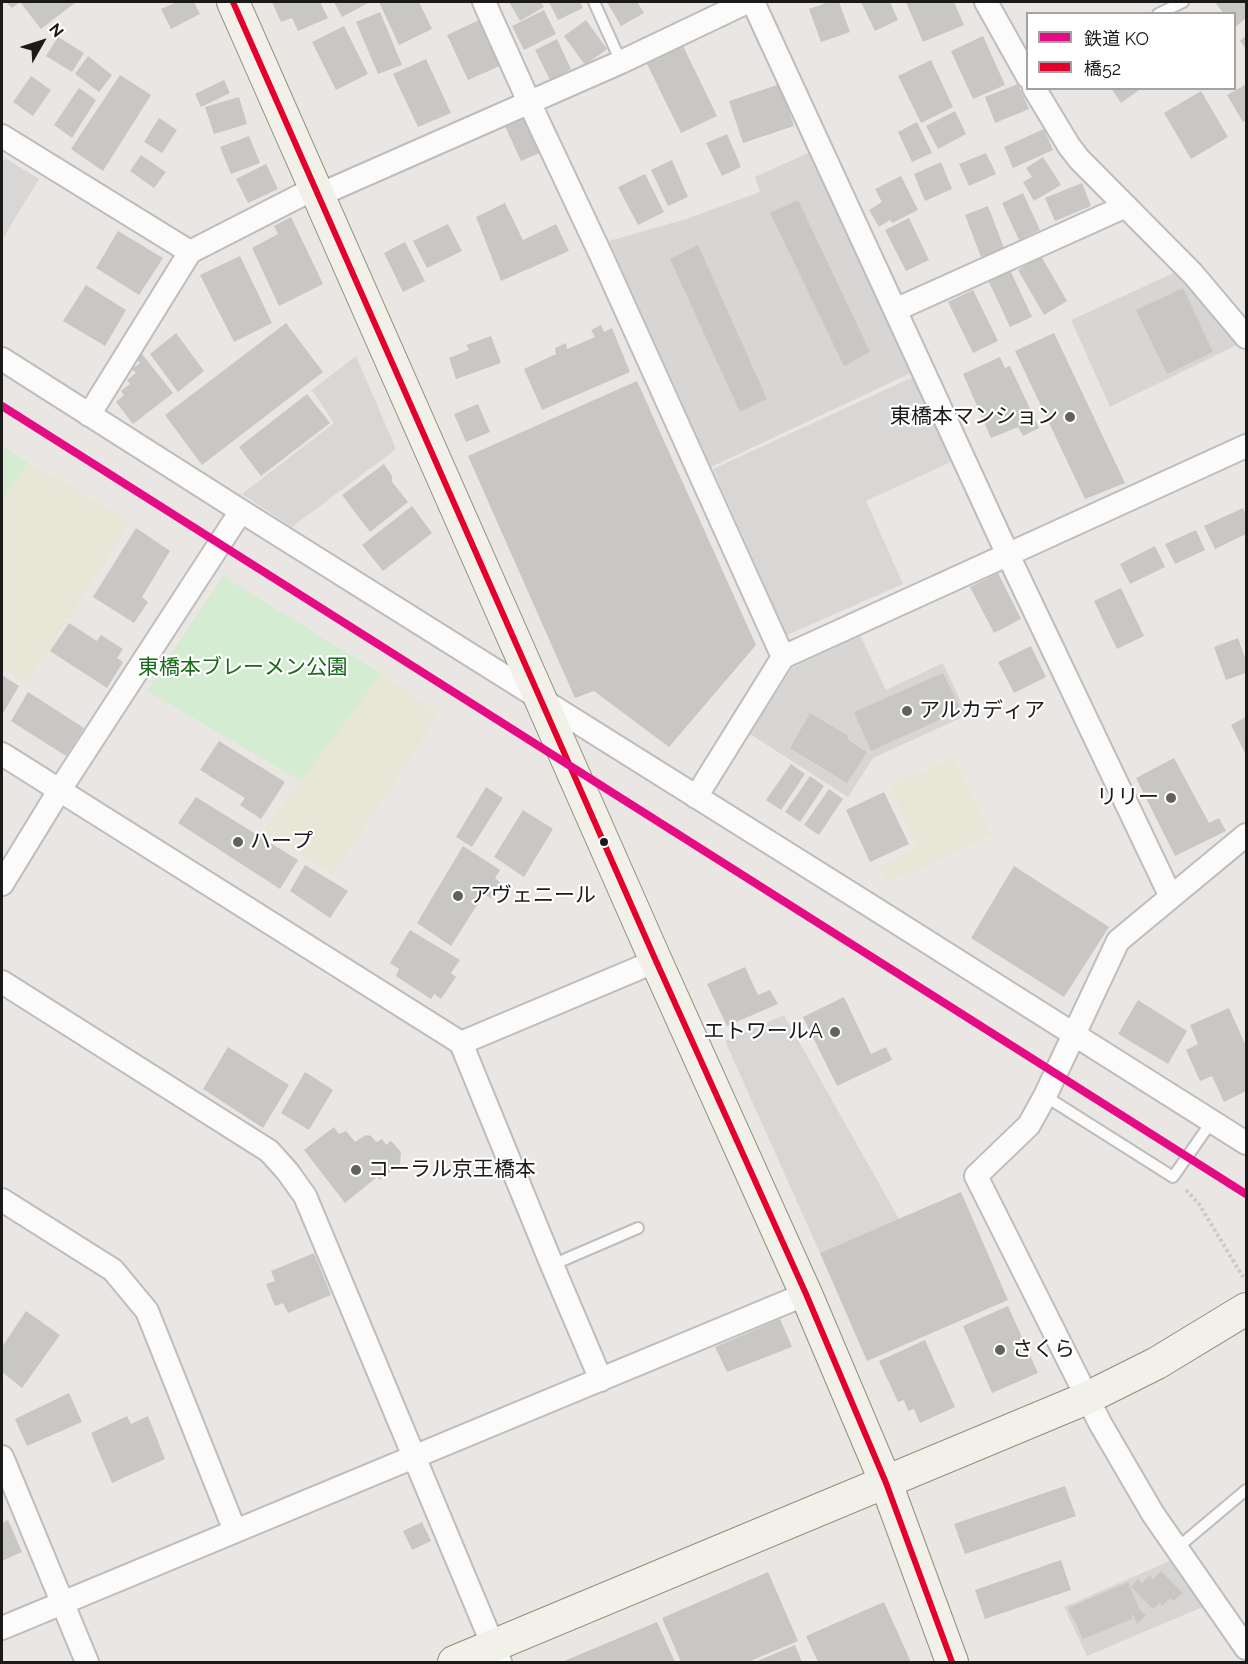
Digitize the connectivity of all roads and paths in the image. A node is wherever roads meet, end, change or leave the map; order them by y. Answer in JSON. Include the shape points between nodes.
{"nodes":[{"id":1,"x":233,"y":2,"type":"edge"},
{"id":2,"x":484,"y":2,"type":"edge"},
{"id":3,"x":594,"y":2,"type":"edge"},
{"id":4,"x":747,"y":2,"type":"edge"},
{"id":5,"x":753,"y":2,"type":"edge"},
{"id":6,"x":986,"y":2,"type":"edge"},
{"id":7,"x":1183,"y":2,"type":"edge"},
{"id":8,"x":1162,"y":12,"type":"edge"},
{"id":9,"x":621,"y":62,"type":"junction"},
{"id":10,"x":1026,"y":74,"type":"edge"},
{"id":11,"x":1035,"y":90,"type":"edge"},
{"id":12,"x":529,"y":102,"type":"junction"},
{"id":13,"x":2,"y":136,"type":"edge"},
{"id":14,"x":317,"y":191,"type":"junction"},
{"id":15,"x":1126,"y":206,"type":"junction"},
{"id":16,"x":190,"y":252,"type":"junction"},
{"id":17,"x":895,"y":310,"type":"junction"},
{"id":18,"x":1246,"y":337,"type":"edge"},
{"id":19,"x":2,"y":359,"type":"edge"},
{"id":20,"x":89,"y":415,"type":"junction"},
{"id":21,"x":1246,"y":446,"type":"edge"},
{"id":22,"x":241,"y":511,"type":"junction"},
{"id":23,"x":1008,"y":555,"type":"junction"},
{"id":24,"x":783,"y":657,"type":"junction"},
{"id":25,"x":541,"y":700,"type":"junction"},
{"id":26,"x":2,"y":754,"type":"edge"},
{"id":27,"x":59,"y":791,"type":"junction"},
{"id":28,"x":696,"y":797,"type":"junction"},
{"id":29,"x":1246,"y":834,"type":"edge"},
{"id":30,"x":2,"y":884,"type":"edge"},
{"id":31,"x":1171,"y":897,"type":"junction"},
{"id":32,"x":656,"y":961,"type":"junction"},
{"id":33,"x":2,"y":982,"type":"edge"},
{"id":34,"x":1074,"y":1034,"type":"junction"},
{"id":35,"x":461,"y":1043,"type":"junction"},
{"id":36,"x":1045,"y":1096,"type":"junction"},
{"id":37,"x":1212,"y":1121,"type":"junction"},
{"id":38,"x":1246,"y":1143,"type":"edge"},
{"id":39,"x":1173,"y":1177,"type":"junction"},
{"id":40,"x":2,"y":1200,"type":"edge"},
{"id":41,"x":638,"y":1228,"type":"dead end"},
{"id":42,"x":552,"y":1265,"type":"junction"},
{"id":43,"x":1243,"y":1277,"type":"dead end"},
{"id":44,"x":806,"y":1294,"type":"junction"},
{"id":45,"x":1246,"y":1309,"type":"edge"},
{"id":46,"x":601,"y":1380,"type":"junction"},
{"id":47,"x":1087,"y":1398,"type":"junction"},
{"id":48,"x":2,"y":1457,"type":"edge"},
{"id":49,"x":414,"y":1458,"type":"junction"},
{"id":50,"x":886,"y":1483,"type":"junction"},
{"id":51,"x":1246,"y":1490,"type":"edge"},
{"id":52,"x":235,"y":1531,"type":"junction"},
{"id":53,"x":1177,"y":1548,"type":"junction"},
{"id":54,"x":63,"y":1603,"type":"junction"},
{"id":55,"x":2,"y":1628,"type":"edge"},
{"id":56,"x":1246,"y":1648,"type":"edge"},
{"id":57,"x":497,"y":1654,"type":"edge"},
{"id":58,"x":87,"y":1662,"type":"edge"},
{"id":59,"x":454,"y":1662,"type":"edge"},
{"id":60,"x":952,"y":1662,"type":"edge"}],
"edges":[{"from":1,"to":14,"type":"street"},
{"from":2,"to":12,"type":"street"},
{"from":3,"to":9,"type":"lane"},
{"from":4,"to":9,"type":"street"},
{"from":5,"to":17,"type":"street"},
{"from":6,"to":10,"type":"street"},
{"from":7,"to":8,"type":"lane"},
{"from":9,"to":12,"type":"street"},
{"from":11,"to":15,"type":"street","via":[[1079,159]]},
{"from":12,"to":14,"type":"street"},
{"from":12,"to":24,"type":"street"},
{"from":13,"to":16,"type":"street"},
{"from":14,"to":16,"type":"street"},
{"from":14,"to":25,"type":"street"},
{"from":15,"to":17,"type":"street"},
{"from":15,"to":18,"type":"street","via":[[1193,274]]},
{"from":16,"to":20,"type":"street"},
{"from":17,"to":23,"type":"street"},
{"from":19,"to":20,"type":"street"},
{"from":20,"to":22,"type":"street"},
{"from":21,"to":23,"type":"street"},
{"from":22,"to":25,"type":"street"},
{"from":22,"to":27,"type":"street"},
{"from":23,"to":24,"type":"street"},
{"from":23,"to":31,"type":"street"},
{"from":24,"to":28,"type":"street"},
{"from":25,"to":28,"type":"street"},
{"from":25,"to":32,"type":"street"},
{"from":26,"to":27,"type":"street"},
{"from":27,"to":30,"type":"street"},
{"from":27,"to":35,"type":"street"},
{"from":28,"to":34,"type":"street"},
{"from":29,"to":31,"type":"street"},
{"from":31,"to":34,"type":"street","via":[[1118,941]]},
{"from":32,"to":35,"type":"street"},
{"from":32,"to":44,"type":"street"},
{"from":33,"to":49,"type":"street","via":[[269,1151],[304,1196]]},
{"from":34,"to":36,"type":"street"},
{"from":34,"to":37,"type":"street"},
{"from":35,"to":42,"type":"street"},
{"from":36,"to":39,"type":"lane"},
{"from":36,"to":47,"type":"street","via":[[1029,1125],[976,1176]]},
{"from":37,"to":38,"type":"street"},
{"from":37,"to":39,"type":"lane"},
{"from":39,"to":43,"type":"path","via":[[1199,1204]]},
{"from":40,"to":52,"type":"street","via":[[113,1270],[147,1311]]},
{"from":41,"to":42,"type":"lane"},
{"from":42,"to":46,"type":"street"},
{"from":44,"to":46,"type":"street"},
{"from":44,"to":50,"type":"street"},
{"from":45,"to":47,"type":"street","via":[[1157,1363]]},
{"from":46,"to":49,"type":"street"},
{"from":47,"to":50,"type":"street"},
{"from":47,"to":53,"type":"street","via":[[1153,1514]]},
{"from":48,"to":54,"type":"street"},
{"from":49,"to":52,"type":"street"},
{"from":49,"to":57,"type":"street"},
{"from":50,"to":57,"type":"street"},
{"from":50,"to":60,"type":"street"},
{"from":51,"to":53,"type":"lane"},
{"from":52,"to":54,"type":"street"},
{"from":53,"to":56,"type":"street"},
{"from":54,"to":55,"type":"street"},
{"from":54,"to":58,"type":"street"},
{"from":57,"to":59,"type":"street"}]}
